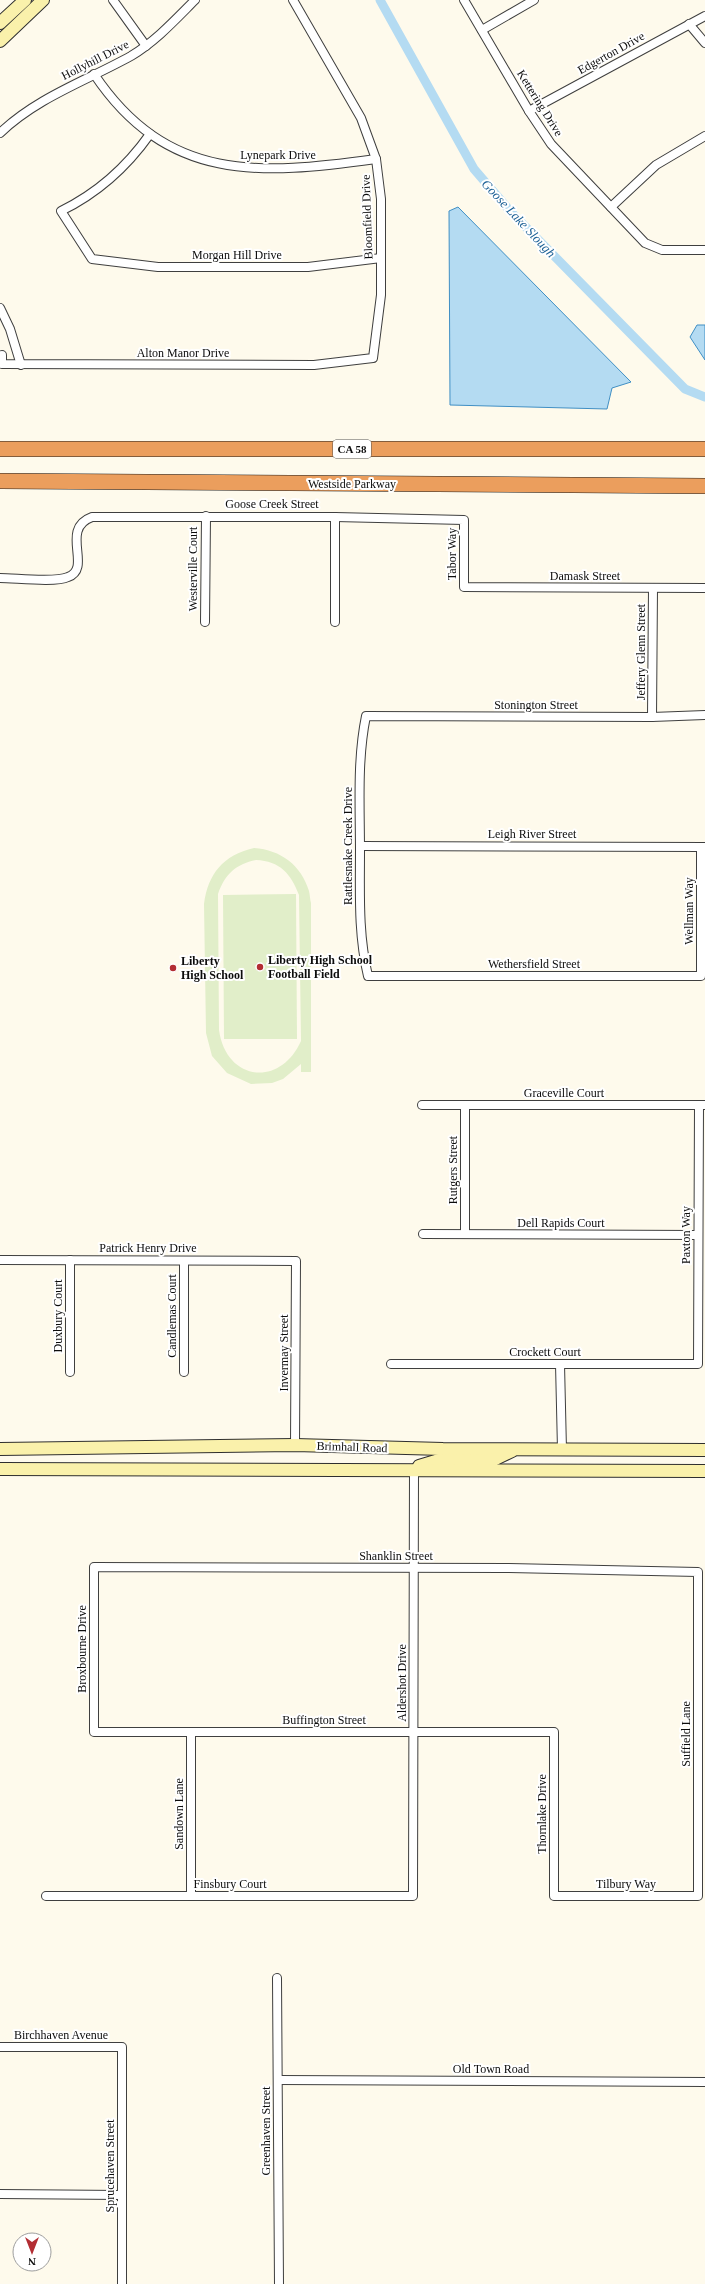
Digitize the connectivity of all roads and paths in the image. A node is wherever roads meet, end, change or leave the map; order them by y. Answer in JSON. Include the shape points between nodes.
{"nodes":[{"id":1,"x":25,"y":0,"type":"edge"},
{"id":2,"x":44,"y":0,"type":"edge"},
{"id":3,"x":113,"y":0,"type":"edge"},
{"id":4,"x":195,"y":0,"type":"edge"},
{"id":5,"x":293,"y":0,"type":"edge"},
{"id":6,"x":464,"y":0,"type":"edge"},
{"id":7,"x":534,"y":0,"type":"edge"},
{"id":8,"x":705,"y":16,"type":"edge"},
{"id":9,"x":0,"y":23,"type":"edge"},
{"id":10,"x":689,"y":24,"type":"junction"},
{"id":11,"x":482,"y":30,"type":"junction"},
{"id":12,"x":0,"y":41,"type":"edge"},
{"id":13,"x":705,"y":43,"type":"edge"},
{"id":14,"x":146,"y":46,"type":"junction"},
{"id":15,"x":94,"y":74,"type":"junction"},
{"id":16,"x":529,"y":111,"type":"junction"},
{"id":17,"x":0,"y":133,"type":"edge"},
{"id":18,"x":150,"y":134,"type":"junction"},
{"id":19,"x":705,"y":136,"type":"edge"},
{"id":20,"x":691,"y":144,"type":"junction"},
{"id":21,"x":705,"y":144,"type":"edge"},
{"id":22,"x":376,"y":159,"type":"junction"},
{"id":23,"x":611,"y":207,"type":"junction"},
{"id":24,"x":705,"y":250,"type":"edge"},
{"id":25,"x":381,"y":258,"type":"junction"},
{"id":26,"x":0,"y":308,"type":"edge"},
{"id":27,"x":2,"y":355,"type":"dead end"},
{"id":28,"x":373,"y":358,"type":"joint"},
{"id":29,"x":21,"y":364,"type":"junction"},
{"id":30,"x":0,"y":449,"type":"edge"},
{"id":31,"x":705,"y":449,"type":"edge"},
{"id":32,"x":0,"y":481,"type":"edge"},
{"id":33,"x":705,"y":486,"type":"edge"},
{"id":34,"x":206,"y":516,"type":"junction"},
{"id":35,"x":335,"y":517,"type":"junction"},
{"id":36,"x":464,"y":520,"type":"joint"},
{"id":37,"x":0,"y":578,"type":"edge"},
{"id":38,"x":464,"y":588,"type":"joint"},
{"id":39,"x":653,"y":588,"type":"junction"},
{"id":40,"x":705,"y":588,"type":"edge"},
{"id":41,"x":205,"y":622,"type":"dead end"},
{"id":42,"x":334,"y":622,"type":"dead end"},
{"id":43,"x":705,"y":715,"type":"edge"},
{"id":44,"x":366,"y":716,"type":"joint"},
{"id":45,"x":652,"y":717,"type":"junction"},
{"id":46,"x":360,"y":846,"type":"junction"},
{"id":47,"x":703,"y":847,"type":"edge"},
{"id":48,"x":368,"y":976,"type":"joint"},
{"id":49,"x":701,"y":976,"type":"joint"},
{"id":50,"x":422,"y":1105,"type":"dead end"},
{"id":51,"x":465,"y":1105,"type":"junction"},
{"id":52,"x":702,"y":1105,"type":"edge"},
{"id":53,"x":423,"y":1234,"type":"dead end"},
{"id":54,"x":465,"y":1234,"type":"junction"},
{"id":55,"x":698,"y":1235,"type":"junction"},
{"id":56,"x":0,"y":1260,"type":"edge"},
{"id":57,"x":70,"y":1260,"type":"junction"},
{"id":58,"x":184,"y":1260,"type":"junction"},
{"id":59,"x":296,"y":1261,"type":"joint"},
{"id":60,"x":391,"y":1364,"type":"dead end"},
{"id":61,"x":560,"y":1364,"type":"junction"},
{"id":62,"x":698,"y":1364,"type":"joint"},
{"id":63,"x":70,"y":1372,"type":"dead end"},
{"id":64,"x":184,"y":1372,"type":"dead end"},
{"id":65,"x":295,"y":1445,"type":"junction"},
{"id":66,"x":0,"y":1449,"type":"edge"},
{"id":67,"x":515,"y":1450,"type":"junction"},
{"id":68,"x":562,"y":1450,"type":"junction"},
{"id":69,"x":705,"y":1450,"type":"edge"},
{"id":70,"x":0,"y":1469,"type":"edge"},
{"id":71,"x":414,"y":1470,"type":"junction"},
{"id":72,"x":705,"y":1471,"type":"edge"},
{"id":73,"x":94,"y":1567,"type":"joint"},
{"id":74,"x":414,"y":1568,"type":"junction"},
{"id":75,"x":698,"y":1572,"type":"joint"},
{"id":76,"x":94,"y":1732,"type":"joint"},
{"id":77,"x":191,"y":1732,"type":"junction"},
{"id":78,"x":414,"y":1732,"type":"junction"},
{"id":79,"x":554,"y":1732,"type":"joint"},
{"id":80,"x":702,"y":1745,"type":"edge"},
{"id":81,"x":46,"y":1896,"type":"dead end"},
{"id":82,"x":191,"y":1896,"type":"junction"},
{"id":83,"x":413,"y":1896,"type":"joint"},
{"id":84,"x":554,"y":1896,"type":"joint"},
{"id":85,"x":698,"y":1896,"type":"joint"},
{"id":86,"x":277,"y":1978,"type":"dead end"},
{"id":87,"x":0,"y":2047,"type":"edge"},
{"id":88,"x":122,"y":2047,"type":"joint"},
{"id":89,"x":278,"y":2080,"type":"junction"},
{"id":90,"x":705,"y":2082,"type":"edge"},
{"id":91,"x":0,"y":2194,"type":"edge"},
{"id":92,"x":122,"y":2195,"type":"junction"},
{"id":93,"x":122,"y":2284,"type":"edge"},
{"id":94,"x":279,"y":2284,"type":"edge"}],
"edges":[{"from":1,"to":9,"type":"street"},
{"from":2,"to":12,"type":"street"},
{"from":3,"to":14,"type":"street"},
{"from":4,"to":14,"type":"street","name":"Hollyhill Drive"},
{"from":5,"to":22,"type":"street","name":"Bloomfield Drive","via":[[361,118]]},
{"from":6,"to":11,"type":"street","name":"Kettering Drive"},
{"from":7,"to":11,"type":"street"},
{"from":8,"to":10,"type":"street","name":"Edgerton Drive"},
{"from":10,"to":13,"type":"street"},
{"from":10,"to":16,"type":"street","name":"Edgerton Drive"},
{"from":11,"to":16,"type":"street","name":"Kettering Drive"},
{"from":14,"to":15,"type":"street","name":"Hollyhill Drive"},
{"from":15,"to":17,"type":"street","name":"Hollyhill Drive","via":[[32,107]]},
{"from":15,"to":18,"type":"street","name":"Lynepark Drive","via":[[117,105]]},
{"from":16,"to":23,"type":"street","name":"Kettering Drive","via":[[551,144]]},
{"from":18,"to":22,"type":"street","name":"Lynepark Drive","via":[[198,158],[241,168],[301,169]]},
{"from":18,"to":25,"type":"street","name":"Morgan Hill Drive","via":[[138,151],[112,178],[96,191],[61,211],[92,259],[158,267],[308,267]]},
{"from":19,"to":20,"type":"street"},
{"from":20,"to":21,"type":"street"},
{"from":20,"to":23,"type":"street","via":[[656,165]]},
{"from":22,"to":25,"type":"street","name":"Bloomfield Drive","via":[[381,198]]},
{"from":23,"to":24,"type":"street","name":"Kettering Drive","via":[[645,244],[662,250]]},
{"from":25,"to":28,"type":"street","name":"Bloomfield Drive","via":[[381,295]]},
{"from":26,"to":29,"type":"street"},
{"from":27,"to":29,"type":"street","name":"Alton Manor Drive","via":[[2,364]]},
{"from":28,"to":29,"type":"street","name":"Alton Manor Drive","via":[[314,365]]},
{"from":30,"to":31,"type":"highway","number":"CA 58"},
{"from":32,"to":33,"type":"highway","name":"Westside Parkway"},
{"from":34,"to":35,"type":"street","name":"Goose Creek Street"},
{"from":34,"to":37,"type":"street","name":"Goose Creek Street","via":[[97,517],[86,520],[76,535],[78,565],[71,576],[61,579]]},
{"from":34,"to":41,"type":"street","name":"Westerville Court"},
{"from":35,"to":36,"type":"street","name":"Goose Creek Street"},
{"from":35,"to":42,"type":"street"},
{"from":36,"to":38,"type":"street","name":"Tabor Way"},
{"from":38,"to":39,"type":"street","name":"Damask Street"},
{"from":39,"to":40,"type":"street","name":"Damask Street"},
{"from":39,"to":45,"type":"street","name":"Jeffery Glenn Street"},
{"from":43,"to":45,"type":"street","name":"Stonington Street"},
{"from":44,"to":45,"type":"street","name":"Stonington Street"},
{"from":44,"to":46,"type":"street","name":"Rattlesnake Creek Drive","via":[[360,757]]},
{"from":46,"to":47,"type":"street","name":"Leigh River Street"},
{"from":46,"to":48,"type":"street","name":"Rattlesnake Creek Drive","via":[[361,935]]},
{"from":47,"to":49,"type":"street","name":"Wellman Way"},
{"from":48,"to":49,"type":"street","name":"Wethersfield Street"},
{"from":50,"to":51,"type":"street","name":"Graceville Court"},
{"from":51,"to":52,"type":"street","name":"Graceville Court"},
{"from":51,"to":54,"type":"street","name":"Rutgers Street"},
{"from":52,"to":55,"type":"street","name":"Paxton Way"},
{"from":53,"to":54,"type":"street","name":"Dell Rapids Court"},
{"from":54,"to":55,"type":"street","name":"Dell Rapids Court"},
{"from":55,"to":62,"type":"street","name":"Paxton Way"},
{"from":56,"to":57,"type":"street","name":"Patrick Henry Drive"},
{"from":57,"to":58,"type":"street","name":"Patrick Henry Drive"},
{"from":57,"to":63,"type":"street","name":"Duxbury Court"},
{"from":58,"to":59,"type":"street","name":"Patrick Henry Drive"},
{"from":58,"to":64,"type":"street","name":"Candlemas Court"},
{"from":59,"to":65,"type":"street","name":"Invermay Street"},
{"from":60,"to":61,"type":"street","name":"Crockett Court"},
{"from":61,"to":62,"type":"street","name":"Crockett Court"},
{"from":61,"to":68,"type":"street"},
{"from":65,"to":66,"type":"street","name":"Brimhall Road"},
{"from":65,"to":67,"type":"street","name":"Brimhall Road"},
{"from":67,"to":68,"type":"street","name":"Brimhall Road"},
{"from":67,"to":71,"type":"street","via":[[491,1461],[439,1460],[423,1464]]},
{"from":68,"to":69,"type":"street","name":"Brimhall Road"},
{"from":70,"to":71,"type":"street","name":"Brimhall Road"},
{"from":71,"to":72,"type":"street","name":"Brimhall Road"},
{"from":71,"to":74,"type":"street","name":"Aldershot Drive"},
{"from":73,"to":74,"type":"street","name":"Shanklin Street"},
{"from":73,"to":76,"type":"street","name":"Broxbourne Drive"},
{"from":74,"to":75,"type":"street","name":"Shanklin Street"},
{"from":74,"to":78,"type":"street","name":"Aldershot Drive"},
{"from":75,"to":80,"type":"street","name":"Suffield Lane"},
{"from":76,"to":77,"type":"street","name":"Buffington Street"},
{"from":77,"to":78,"type":"street","name":"Buffington Street"},
{"from":77,"to":82,"type":"street","name":"Sandown Lane"},
{"from":78,"to":79,"type":"street","name":"Buffington Street"},
{"from":78,"to":83,"type":"street","name":"Aldershot Drive"},
{"from":79,"to":84,"type":"street","name":"Thornlake Drive"},
{"from":80,"to":85,"type":"street","name":"Suffield Lane"},
{"from":81,"to":82,"type":"street","name":"Finsbury Court"},
{"from":82,"to":83,"type":"street","name":"Finsbury Court"},
{"from":84,"to":85,"type":"street","name":"Tilbury Way"},
{"from":86,"to":89,"type":"street","name":"Greenhaven Street"},
{"from":87,"to":88,"type":"street","name":"Birchhaven Avenue"},
{"from":88,"to":92,"type":"street","name":"Sprucehaven Street"},
{"from":89,"to":90,"type":"street","name":"Old Town Road"},
{"from":89,"to":94,"type":"street","name":"Greenhaven Street"},
{"from":91,"to":92,"type":"street"},
{"from":92,"to":93,"type":"street","name":"Sprucehaven Street"}]}
